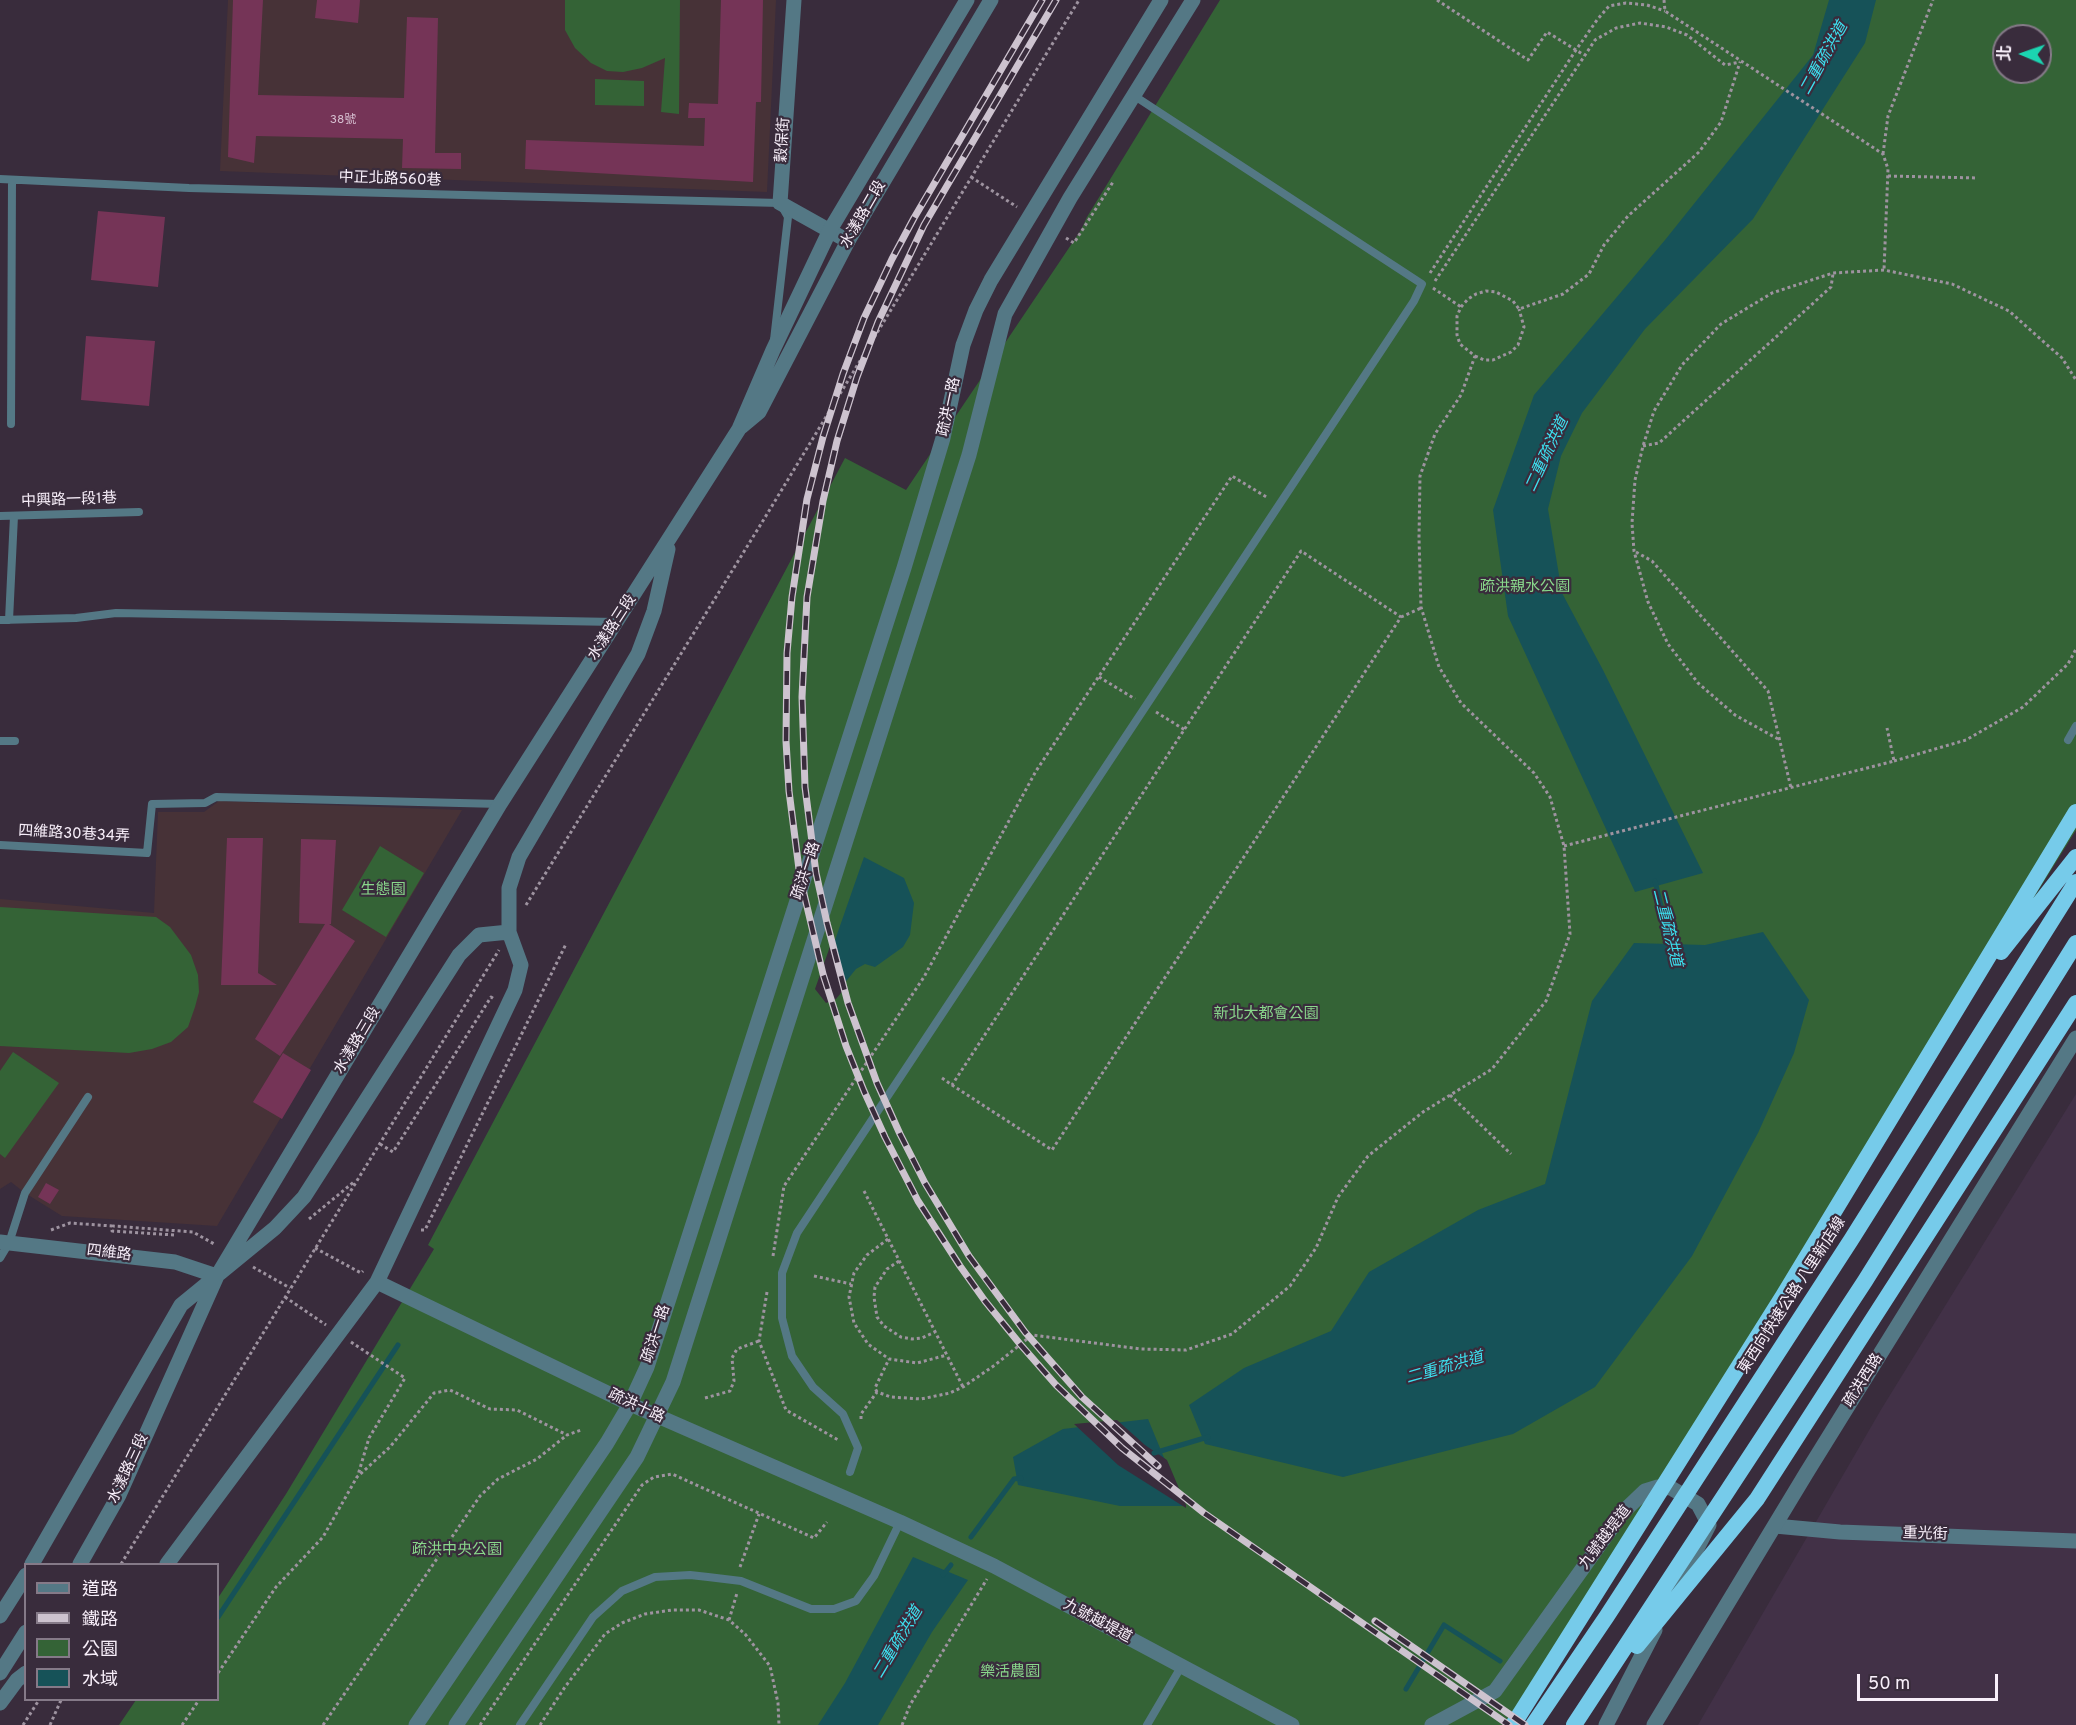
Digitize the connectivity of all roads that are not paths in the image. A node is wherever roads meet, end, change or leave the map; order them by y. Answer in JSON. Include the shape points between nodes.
{"nodes":[{"id":1,"x":794,"y":0,"type":"edge"},
{"id":2,"x":967,"y":0,"type":"edge"},
{"id":3,"x":991,"y":0,"type":"edge"},
{"id":4,"x":1161,"y":0,"type":"edge"},
{"id":5,"x":1193,"y":0,"type":"edge"},
{"id":6,"x":1133,"y":95,"type":"junction"},
{"id":7,"x":0,"y":179,"type":"edge"},
{"id":8,"x":12,"y":180,"type":"junction"},
{"id":9,"x":780,"y":202,"type":"junction"},
{"id":10,"x":830,"y":230,"type":"junction"},
{"id":11,"x":848,"y":241,"type":"junction"},
{"id":12,"x":772,"y":350,"type":"junction"},
{"id":13,"x":11,"y":424,"type":"dead end"},
{"id":14,"x":739,"y":429,"type":"junction"},
{"id":15,"x":139,"y":512,"type":"dead end"},
{"id":16,"x":0,"y":516,"type":"edge"},
{"id":17,"x":14,"y":516,"type":"junction"},
{"id":18,"x":670,"y":537,"type":"junction"},
{"id":19,"x":5,"y":620,"type":"edge"},
{"id":20,"x":616,"y":622,"type":"junction"},
{"id":21,"x":2076,"y":726,"type":"edge"},
{"id":22,"x":2068,"y":740,"type":"dead end"},
{"id":23,"x":0,"y":741,"type":"edge"},
{"id":24,"x":15,"y":741,"type":"dead end"},
{"id":25,"x":500,"y":804,"type":"junction"},
{"id":26,"x":2076,"y":813,"type":"edge"},
{"id":27,"x":0,"y":845,"type":"edge"},
{"id":28,"x":2076,"y":857,"type":"edge"},
{"id":29,"x":2076,"y":882,"type":"edge"},
{"id":30,"x":506,"y":938,"type":"junction"},
{"id":31,"x":2076,"y":942,"type":"edge"},
{"id":32,"x":2076,"y":1003,"type":"edge"},
{"id":33,"x":1954,"y":1012,"type":"junction"},
{"id":34,"x":2076,"y":1038,"type":"edge"},
{"id":35,"x":88,"y":1097,"type":"dead end"},
{"id":36,"x":4,"y":1242,"type":"edge"},
{"id":37,"x":0,"y":1258,"type":"edge"},
{"id":38,"x":217,"y":1276,"type":"junction"},
{"id":39,"x":377,"y":1282,"type":"junction"},
{"id":40,"x":630,"y":1404,"type":"junction"},
{"id":41,"x":657,"y":1416,"type":"junction"},
{"id":42,"x":850,"y":1472,"type":"dead end"},
{"id":43,"x":900,"y":1522,"type":"junction"},
{"id":44,"x":1775,"y":1526,"type":"junction"},
{"id":45,"x":2076,"y":1541,"type":"edge"},
{"id":46,"x":33,"y":1563,"type":"edge"},
{"id":47,"x":80,"y":1563,"type":"edge"},
{"id":48,"x":168,"y":1563,"type":"edge"},
{"id":49,"x":24,"y":1578,"type":"edge"},
{"id":50,"x":0,"y":1616,"type":"edge"},
{"id":51,"x":24,"y":1635,"type":"edge"},
{"id":52,"x":1181,"y":1667,"type":"junction"},
{"id":53,"x":0,"y":1673,"type":"edge"},
{"id":54,"x":24,"y":1674,"type":"edge"},
{"id":55,"x":0,"y":1703,"type":"edge"},
{"id":56,"x":1578,"y":1720,"type":"edge"},
{"id":57,"x":416,"y":1725,"type":"edge"},
{"id":58,"x":456,"y":1725,"type":"edge"},
{"id":59,"x":520,"y":1725,"type":"edge"},
{"id":60,"x":1147,"y":1725,"type":"edge"},
{"id":61,"x":1292,"y":1725,"type":"edge"},
{"id":62,"x":1432,"y":1725,"type":"edge"},
{"id":63,"x":1513,"y":1725,"type":"edge"},
{"id":64,"x":1533,"y":1725,"type":"edge"},
{"id":65,"x":1606,"y":1725,"type":"edge"},
{"id":66,"x":1654,"y":1725,"type":"edge"}],
"edges":[{"from":1,"to":9,"type":"street","name":"穀保街"},
{"from":2,"to":10,"type":"street","name":"水漾路二段"},
{"from":3,"to":11,"type":"street","name":"水漾路二段"},
{"from":4,"to":40,"type":"street","name":"疏洪一路","via":[[976,310],[904,568],[646,1367]]},
{"from":5,"to":6,"type":"street","name":"疏洪一路"},
{"from":6,"to":41,"type":"street","name":"疏洪一路","via":[[1005,314],[969,456],[673,1382]]},
{"from":6,"to":42,"type":"lane","via":[[1422,284],[797,1233],[782,1273],[782,1317],[792,1356],[813,1387],[843,1414],[858,1448]]},
{"from":7,"to":8,"type":"lane","name":"中正北路560巷"},
{"from":8,"to":9,"type":"lane","name":"中正北路560巷"},
{"from":8,"to":13,"type":"lane"},
{"from":9,"to":10,"type":"street"},
{"from":9,"to":12,"type":"lane","via":[[788,217]]},
{"from":10,"to":11,"type":"street"},
{"from":10,"to":12,"type":"street","name":"水漾路二段"},
{"from":11,"to":14,"type":"street","name":"水漾路二段","via":[[759,412]]},
{"from":12,"to":14,"type":"street","name":"水漾路二段"},
{"from":14,"to":18,"type":"street","name":"水漾路二段"},
{"from":15,"to":17,"type":"lane","name":"中興路一段1巷"},
{"from":16,"to":17,"type":"lane","name":"中興路一段1巷"},
{"from":17,"to":19,"type":"lane"},
{"from":18,"to":20,"type":"street","name":"水漾路三段"},
{"from":18,"to":30,"type":"street","via":[[654,611],[638,654],[519,857],[509,888]]},
{"from":19,"to":20,"type":"lane","via":[[116,613]]},
{"from":20,"to":25,"type":"street","name":"水漾路三段"},
{"from":21,"to":22,"type":"lane"},
{"from":23,"to":24,"type":"lane"},
{"from":25,"to":27,"type":"lane","name":"四維路30巷34弄","via":[[216,797],[205,804],[152,804],[147,853]]},
{"from":25,"to":38,"type":"street","name":"水漾路三段"},
{"from":26,"to":33,"type":"highway"},
{"from":28,"to":33,"type":"highway"},
{"from":29,"to":64,"type":"highway","name":"東西向快速公路 八里新店線","via":[[1851,1240]]},
{"from":30,"to":38,"type":"street","via":[[479,935],[459,955],[304,1197]]},
{"from":30,"to":39,"type":"street","via":[[521,965],[515,990]]},
{"from":31,"to":56,"type":"highway","via":[[1865,1281]]},
{"from":32,"to":56,"type":"highway","via":[[1757,1499]]},
{"from":33,"to":63,"type":"highway","via":[[1783,1296]]},
{"from":34,"to":44,"type":"street","name":"疏洪西路"},
{"from":35,"to":36,"type":"lane","via":[[25,1193]]},
{"from":36,"to":37,"type":"lane"},
{"from":36,"to":38,"type":"street","name":"四維路","via":[[175,1262]]},
{"from":38,"to":46,"type":"street","via":[[181,1305]]},
{"from":38,"to":47,"type":"street","name":"水漾路三段","via":[[119,1495]]},
{"from":39,"to":40,"type":"street","name":"疏洪十路"},
{"from":39,"to":48,"type":"street"},
{"from":40,"to":41,"type":"street","name":"疏洪十路"},
{"from":40,"to":57,"type":"street","name":"疏洪一路"},
{"from":41,"to":43,"type":"street","name":"疏洪十路"},
{"from":41,"to":58,"type":"street","name":"疏洪一路","via":[[638,1457]]},
{"from":43,"to":52,"type":"street","name":"九號越堤道","via":[[994,1566]]},
{"from":43,"to":59,"type":"lane","via":[[874,1576],[856,1601],[834,1609],[811,1609],[738,1581],[690,1575],[655,1577],[622,1591],[593,1617]]},
{"from":44,"to":45,"type":"street","name":"重光街"},
{"from":44,"to":66,"type":"street","name":"疏洪西路"},
{"from":49,"to":50,"type":"street"},
{"from":51,"to":53,"type":"street"},
{"from":52,"to":60,"type":"lane"},
{"from":52,"to":61,"type":"street","name":"九號越堤道"},
{"from":54,"to":55,"type":"street"},
{"from":62,"to":65,"type":"street","name":"九號越堤道","via":[[1496,1691],[1623,1512],[1645,1491],[1671,1488],[1698,1504],[1709,1526]]}]}
